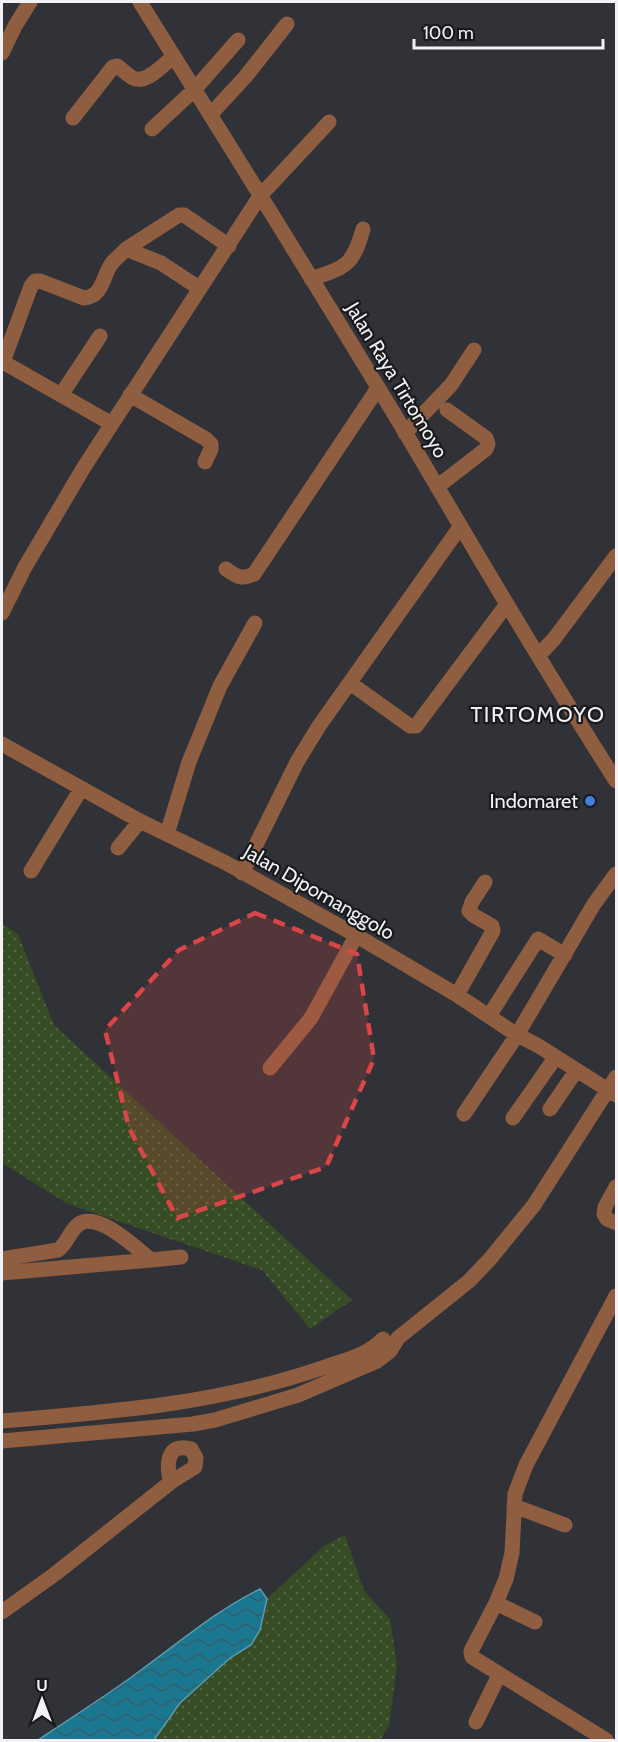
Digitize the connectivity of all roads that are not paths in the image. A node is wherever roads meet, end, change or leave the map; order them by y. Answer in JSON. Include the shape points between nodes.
{"nodes":[{"id":1,"x":30,"y":2,"type":"edge"},
{"id":2,"x":148,"y":6,"type":"edge"},
{"id":3,"x":287,"y":24,"type":"dead end"},
{"id":4,"x":238,"y":39,"type":"dead end"},
{"id":5,"x":2,"y":53,"type":"edge"},
{"id":6,"x":174,"y":56,"type":"junction"},
{"id":7,"x":194,"y":90,"type":"junction"},
{"id":8,"x":211,"y":114,"type":"junction"},
{"id":9,"x":73,"y":118,"type":"dead end"},
{"id":10,"x":329,"y":122,"type":"dead end"},
{"id":11,"x":152,"y":129,"type":"dead end"},
{"id":12,"x":260,"y":196,"type":"junction"},
{"id":13,"x":363,"y":229,"type":"dead end"},
{"id":14,"x":229,"y":246,"type":"junction"},
{"id":15,"x":126,"y":249,"type":"junction"},
{"id":16,"x":311,"y":279,"type":"junction"},
{"id":17,"x":199,"y":288,"type":"junction"},
{"id":18,"x":100,"y":336,"type":"dead end"},
{"id":19,"x":474,"y":350,"type":"dead end"},
{"id":20,"x":378,"y":388,"type":"junction"},
{"id":21,"x":61,"y":395,"type":"junction"},
{"id":22,"x":130,"y":395,"type":"junction"},
{"id":23,"x":447,"y":410,"type":"dead end"},
{"id":24,"x":112,"y":423,"type":"junction"},
{"id":25,"x":405,"y":433,"type":"junction"},
{"id":26,"x":205,"y":462,"type":"dead end"},
{"id":27,"x":437,"y":487,"type":"junction"},
{"id":28,"x":460,"y":527,"type":"junction"},
{"id":29,"x":616,"y":556,"type":"edge"},
{"id":30,"x":226,"y":569,"type":"dead end"},
{"id":31,"x":507,"y":604,"type":"junction"},
{"id":32,"x":2,"y":608,"type":"edge"},
{"id":33,"x":255,"y":623,"type":"dead end"},
{"id":34,"x":539,"y":655,"type":"junction"},
{"id":35,"x":350,"y":683,"type":"junction"},
{"id":36,"x":2,"y":744,"type":"edge"},
{"id":37,"x":616,"y":781,"type":"edge"},
{"id":38,"x":81,"y":789,"type":"junction"},
{"id":39,"x":140,"y":821,"type":"junction"},
{"id":40,"x":166,"y":834,"type":"junction"},
{"id":41,"x":118,"y":848,"type":"dead end"},
{"id":42,"x":31,"y":871,"type":"dead end"},
{"id":43,"x":242,"y":873,"type":"junction"},
{"id":44,"x":616,"y":874,"type":"edge"},
{"id":45,"x":485,"y":882,"type":"dead end"},
{"id":46,"x":356,"y":936,"type":"junction"},
{"id":47,"x":565,"y":955,"type":"junction"},
{"id":48,"x":458,"y":995,"type":"junction"},
{"id":49,"x":489,"y":1016,"type":"junction"},
{"id":50,"x":517,"y":1035,"type":"junction"},
{"id":51,"x":555,"y":1058,"type":"junction"},
{"id":52,"x":270,"y":1068,"type":"dead end"},
{"id":53,"x":576,"y":1071,"type":"junction"},
{"id":54,"x":616,"y":1077,"type":"edge"},
{"id":55,"x":612,"y":1093,"type":"edge"},
{"id":56,"x":550,"y":1109,"type":"dead end"},
{"id":57,"x":464,"y":1114,"type":"dead end"},
{"id":58,"x":513,"y":1118,"type":"dead end"},
{"id":59,"x":616,"y":1187,"type":"edge"},
{"id":60,"x":616,"y":1223,"type":"edge"},
{"id":61,"x":181,"y":1257,"type":"dead end"},
{"id":62,"x":2,"y":1259,"type":"edge"},
{"id":63,"x":151,"y":1260,"type":"junction"},
{"id":64,"x":2,"y":1274,"type":"edge"},
{"id":65,"x":616,"y":1296,"type":"edge"},
{"id":66,"x":611,"y":1319,"type":"edge"},
{"id":67,"x":399,"y":1336,"type":"junction"},
{"id":68,"x":210,"y":1399,"type":"junction"},
{"id":69,"x":215,"y":1420,"type":"junction"},
{"id":70,"x":2,"y":1421,"type":"edge"},
{"id":71,"x":2,"y":1441,"type":"edge"},
{"id":72,"x":171,"y":1482,"type":"dead end"},
{"id":73,"x":514,"y":1506,"type":"junction"},
{"id":74,"x":565,"y":1525,"type":"dead end"},
{"id":75,"x":496,"y":1603,"type":"junction"},
{"id":76,"x":2,"y":1611,"type":"edge"},
{"id":77,"x":536,"y":1623,"type":"dead end"},
{"id":78,"x":499,"y":1675,"type":"junction"},
{"id":79,"x":476,"y":1722,"type":"dead end"},
{"id":80,"x":590,"y":1737,"type":"edge"},
{"id":81,"x":606,"y":1740,"type":"edge"}],
"edges":[{"from":1,"to":5,"type":"street"},
{"from":2,"to":6,"type":"street","name":"Jalan Raya Tirtomoyo"},
{"from":3,"to":8,"type":"street"},
{"from":4,"to":7,"type":"street"},
{"from":6,"to":7,"type":"street","name":"Jalan Raya Tirtomoyo"},
{"from":6,"to":9,"type":"street","via":[[141,79],[113,67]]},
{"from":7,"to":8,"type":"street","name":"Jalan Raya Tirtomoyo"},
{"from":7,"to":11,"type":"street"},
{"from":8,"to":12,"type":"street","name":"Jalan Raya Tirtomoyo"},
{"from":10,"to":12,"type":"street"},
{"from":12,"to":14,"type":"street"},
{"from":12,"to":16,"type":"street","name":"Jalan Raya Tirtomoyo"},
{"from":13,"to":16,"type":"street","via":[[358,248],[348,263]]},
{"from":14,"to":15,"type":"street","via":[[179,215]]},
{"from":14,"to":17,"type":"street"},
{"from":15,"to":17,"type":"street","via":[[161,263]]},
{"from":15,"to":21,"type":"street","via":[[112,263],[97,294],[91,297],[84,298],[40,281],[31,286],[3,362]]},
{"from":16,"to":20,"type":"street","name":"Jalan Raya Tirtomoyo"},
{"from":17,"to":22,"type":"street"},
{"from":18,"to":21,"type":"street"},
{"from":19,"to":25,"type":"street","via":[[451,385]]},
{"from":20,"to":25,"type":"street","name":"Jalan Raya Tirtomoyo"},
{"from":20,"to":30,"type":"street","via":[[254,574],[239,578]]},
{"from":21,"to":24,"type":"street"},
{"from":22,"to":24,"type":"street"},
{"from":22,"to":26,"type":"street","via":[[206,439],[211,449]]},
{"from":23,"to":27,"type":"street","via":[[486,438],[488,444]]},
{"from":24,"to":32,"type":"street"},
{"from":25,"to":27,"type":"street","name":"Jalan Raya Tirtomoyo"},
{"from":27,"to":28,"type":"street","name":"Jalan Raya Tirtomoyo"},
{"from":28,"to":31,"type":"street","name":"Jalan Raya Tirtomoyo"},
{"from":28,"to":35,"type":"street"},
{"from":29,"to":34,"type":"street"},
{"from":31,"to":34,"type":"street","name":"Jalan Raya Tirtomoyo"},
{"from":31,"to":35,"type":"street","via":[[416,726],[410,726]]},
{"from":33,"to":40,"type":"street","via":[[220,686],[189,762]]},
{"from":34,"to":37,"type":"street","name":"Jalan Raya Tirtomoyo"},
{"from":35,"to":43,"type":"street","via":[[297,762]]},
{"from":36,"to":38,"type":"street","name":"Jalan Dipomanggolo"},
{"from":38,"to":39,"type":"street","name":"Jalan Dipomanggolo"},
{"from":38,"to":42,"type":"street"},
{"from":39,"to":40,"type":"street","name":"Jalan Dipomanggolo"},
{"from":39,"to":41,"type":"street"},
{"from":40,"to":43,"type":"street","name":"Jalan Dipomanggolo"},
{"from":43,"to":46,"type":"street","name":"Jalan Dipomanggolo"},
{"from":44,"to":47,"type":"street"},
{"from":45,"to":48,"type":"street","via":[[469,911],[492,926],[493,931]]},
{"from":46,"to":48,"type":"street","name":"Jalan Dipomanggolo"},
{"from":46,"to":52,"type":"street","via":[[310,1018]]},
{"from":47,"to":49,"type":"street","via":[[538,939]]},
{"from":47,"to":50,"type":"street"},
{"from":48,"to":49,"type":"street","name":"Jalan Dipomanggolo"},
{"from":49,"to":50,"type":"street","name":"Jalan Dipomanggolo"},
{"from":50,"to":51,"type":"street","name":"Jalan Dipomanggolo"},
{"from":50,"to":57,"type":"street"},
{"from":51,"to":53,"type":"street","name":"Jalan Dipomanggolo"},
{"from":51,"to":58,"type":"street"},
{"from":53,"to":55,"type":"street","name":"Jalan Dipomanggolo"},
{"from":53,"to":56,"type":"street"},
{"from":54,"to":55,"type":"street"},
{"from":55,"to":67,"type":"street","via":[[534,1205],[490,1259],[469,1281]]},
{"from":59,"to":60,"type":"street","via":[[604,1214]]},
{"from":61,"to":63,"type":"street"},
{"from":62,"to":63,"type":"street","via":[[58,1250],[81,1222],[99,1222]]},
{"from":63,"to":64,"type":"street"},
{"from":65,"to":66,"type":"street"},
{"from":66,"to":73,"type":"street","via":[[526,1465]]},
{"from":67,"to":68,"type":"street","via":[[337,1352],[292,1368],[258,1387]]},
{"from":67,"to":69,"type":"street","via":[[377,1361],[298,1395]]},
{"from":68,"to":69,"type":"street"},
{"from":68,"to":70,"type":"street","via":[[137,1410]]},
{"from":69,"to":71,"type":"street"},
{"from":72,"to":76,"type":"street"},
{"from":73,"to":74,"type":"street"},
{"from":73,"to":75,"type":"street","via":[[513,1548]]},
{"from":75,"to":77,"type":"street"},
{"from":75,"to":78,"type":"street","via":[[471,1655]]},
{"from":78,"to":79,"type":"street"},
{"from":78,"to":80,"type":"street"},
{"from":80,"to":81,"type":"street"}]}
